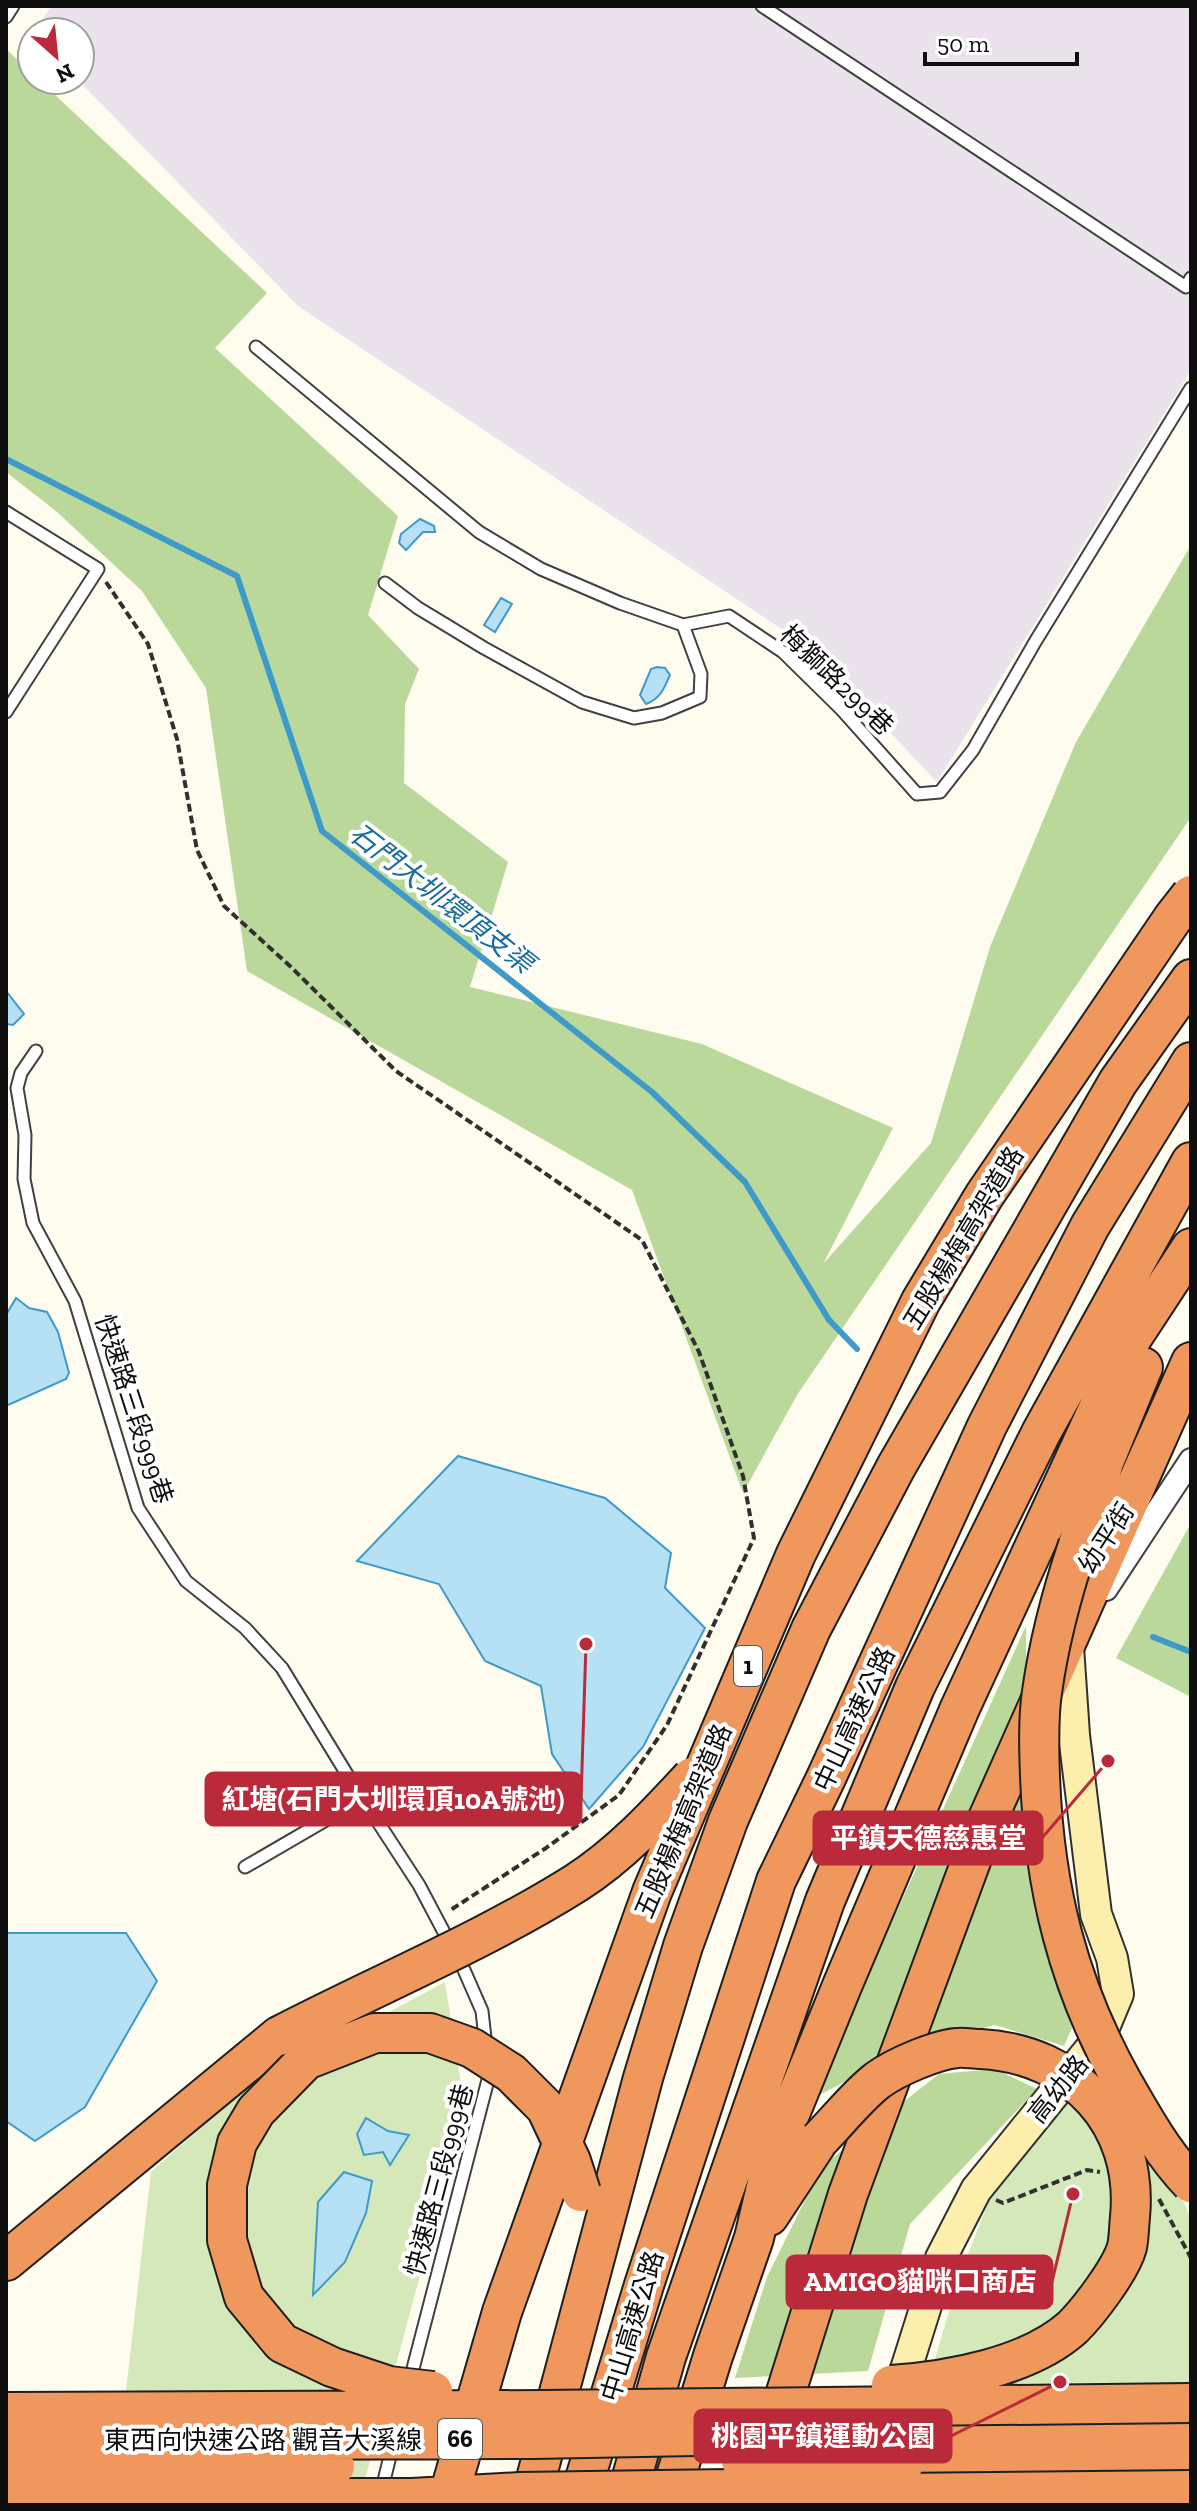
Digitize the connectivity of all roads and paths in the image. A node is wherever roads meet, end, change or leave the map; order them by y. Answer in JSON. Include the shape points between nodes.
{"nodes":[{"id":1,"x":13,"y":6,"type":"edge"},
{"id":2,"x":762,"y":6,"type":"edge"},
{"id":3,"x":6,"y":17,"type":"edge"},
{"id":4,"x":1191,"y":278,"type":"edge"},
{"id":5,"x":256,"y":347,"type":"dead end"},
{"id":6,"x":1191,"y":388,"type":"edge"},
{"id":7,"x":6,"y":512,"type":"edge"},
{"id":8,"x":98,"y":569,"type":"junction"},
{"id":9,"x":385,"y":583,"type":"dead end"},
{"id":10,"x":683,"y":625,"type":"junction"},
{"id":11,"x":6,"y":712,"type":"edge"},
{"id":12,"x":1191,"y":895,"type":"edge"},
{"id":13,"x":1191,"y":979,"type":"edge"},
{"id":14,"x":36,"y":1051,"type":"dead end"},
{"id":15,"x":1191,"y":1062,"type":"edge"},
{"id":16,"x":1191,"y":1162,"type":"edge"},
{"id":17,"x":1191,"y":1249,"type":"edge"},
{"id":18,"x":976,"y":1326,"type":"junction"},
{"id":19,"x":1191,"y":1362,"type":"edge"},
{"id":20,"x":1191,"y":1460,"type":"edge"},
{"id":21,"x":1068,"y":1647,"type":"joint"},
{"id":22,"x":362,"y":1799,"type":"junction"},
{"id":23,"x":245,"y":1867,"type":"dead end"},
{"id":24,"x":437,"y":1919,"type":"junction"},
{"id":25,"x":279,"y":2036,"type":"junction"},
{"id":26,"x":1102,"y":2173,"type":"dead end"},
{"id":27,"x":1191,"y":2183,"type":"edge"},
{"id":28,"x":976,"y":2190,"type":"junction"},
{"id":29,"x":1150,"y":2194,"type":"dead end"},
{"id":30,"x":6,"y":2232,"type":"edge"},
{"id":31,"x":754,"y":2238,"type":"junction"},
{"id":32,"x":1191,"y":2258,"type":"edge"},
{"id":33,"x":6,"y":2261,"type":"edge"},
{"id":34,"x":569,"y":2349,"type":"junction"},
{"id":35,"x":1191,"y":2403,"type":"edge"},
{"id":36,"x":750,"y":2406,"type":"junction"},
{"id":37,"x":542,"y":2410,"type":"junction"},
{"id":38,"x":6,"y":2412,"type":"edge"},
{"id":39,"x":1191,"y":2431,"type":"edge"},
{"id":40,"x":6,"y":2441,"type":"edge"},
{"id":41,"x":1191,"y":2459,"type":"edge"},
{"id":42,"x":6,"y":2468,"type":"edge"},
{"id":43,"x":1191,"y":2490,"type":"edge"},
{"id":44,"x":6,"y":2497,"type":"edge"},
{"id":45,"x":646,"y":2500,"type":"edge"},
{"id":46,"x":406,"y":2503,"type":"edge"},
{"id":47,"x":529,"y":2505,"type":"edge"},
{"id":48,"x":577,"y":2505,"type":"edge"},
{"id":49,"x":710,"y":2505,"type":"edge"},
{"id":50,"x":752,"y":2505,"type":"edge"},
{"id":51,"x":863,"y":2505,"type":"edge"}],
"edges":[{"from":1,"to":3,"type":"lane"},
{"from":2,"to":4,"type":"lane","via":[[1186,287]]},
{"from":5,"to":10,"type":"lane","via":[[479,532],[541,569]]},
{"from":6,"to":10,"type":"lane","name":"梅獅路299巷","via":[[973,750],[940,792],[917,794],[783,652],[729,616]]},
{"from":7,"to":8,"type":"lane"},
{"from":8,"to":11,"type":"lane"},
{"from":8,"to":24,"type":"path","via":[[148,644],[177,739],[197,850],[224,906],[396,1071],[642,1240],[699,1352],[743,1476],[754,1538],[667,1725],[619,1795]]},
{"from":9,"to":10,"type":"lane","via":[[470,640],[582,702],[634,718],[700,697],[701,674]]},
{"from":12,"to":46,"type":"highway","name":"五股楊梅高架道路","number":"1","bridge":true,"via":[[984,1196],[921,1301],[796,1554],[652,1892],[502,2312]]},
{"from":13,"to":18,"type":"highway","via":[[1118,1082]]},
{"from":14,"to":22,"type":"lane","name":"快速路三段999巷","via":[[17,1088],[33,1223],[75,1301],[138,1508],[186,1581],[245,1628],[282,1668]]},
{"from":15,"to":48,"type":"highway","name":"中山高速公路","via":[[1090,1226],[987,1426],[776,1881]]},
{"from":16,"to":45,"type":"highway","name":"中山高速公路","via":[[1041,1433],[915,1687],[825,1901],[666,2357]]},
{"from":17,"to":27,"type":"highway","bridge":true,"via":[[1104,1462],[1061,1596],[1041,1694],[1039,1748],[1051,1891],[1073,1973],[1104,2049],[1136,2106]]},
{"from":17,"to":31,"type":"highway","via":[[1128,1344],[960,1708],[774,2153]]},
{"from":18,"to":25,"type":"highway","bridge":true,"via":[[883,1461],[734,1723],[642,1830],[578,1882]]},
{"from":18,"to":34,"type":"highway","via":[[811,1629],[728,1821],[661,2019]]},
{"from":19,"to":50,"type":"highway","bridge":true,"via":[[981,1834],[848,2194]]},
{"from":20,"to":21,"type":"street","name":"幼平街"},
{"from":21,"to":28,"type":"street","name":"高幼路","via":[[1096,1914],[1118,1994],[1100,2037]]},
{"from":22,"to":23,"type":"lane"},
{"from":22,"to":24,"type":"lane","name":"快速路三段999巷"},
{"from":24,"to":46,"type":"lane","name":"快速路三段999巷","via":[[482,2011],[489,2076]]},
{"from":25,"to":30,"type":"highway","via":[[194,2088]]},
{"from":25,"to":33,"type":"highway"},
{"from":26,"to":28,"type":"path","via":[[1087,2170],[1003,2203]]},
{"from":28,"to":51,"type":"street","name":"高幼路","via":[[941,2258]]},
{"from":29,"to":32,"type":"path","via":[[1161,2200]]},
{"from":31,"to":36,"type":"highway","bridge":true,"via":[[819,2140],[878,2080],[956,2048],[1006,2051],[1048,2065],[1100,2106],[1125,2150],[1132,2198],[1127,2248],[1103,2290],[1072,2327],[1037,2351],[988,2369],[917,2384],[827,2390]]},
{"from":31,"to":45,"type":"highway","via":[[713,2356]]},
{"from":34,"to":37,"type":"highway","bridge":true,"via":[[571,2297],[582,2249],[581,2192],[546,2108],[511,2073],[472,2048],[430,2033],[375,2033],[306,2060],[256,2111],[237,2143],[227,2185],[227,2240],[244,2297],[282,2343],[389,2386],[496,2398]]},
{"from":34,"to":47,"type":"highway"},
{"from":35,"to":36,"type":"highway","bridge":true},
{"from":36,"to":37,"type":"highway","bridge":true},
{"from":37,"to":38,"type":"highway","bridge":true},
{"from":39,"to":40,"type":"highway","name":"東西向快速公路 觀音大溪線","number":"66","bridge":true},
{"from":41,"to":42,"type":"highway","name":"東西向快速公路 觀音大溪線","number":"66","bridge":true},
{"from":43,"to":45,"type":"highway","bridge":true,"via":[[729,2489]]},
{"from":44,"to":46,"type":"highway","bridge":true},
{"from":45,"to":46,"type":"highway","bridge":true,"via":[[520,2492]]},
{"from":45,"to":49,"type":"highway","bridge":true}]}
